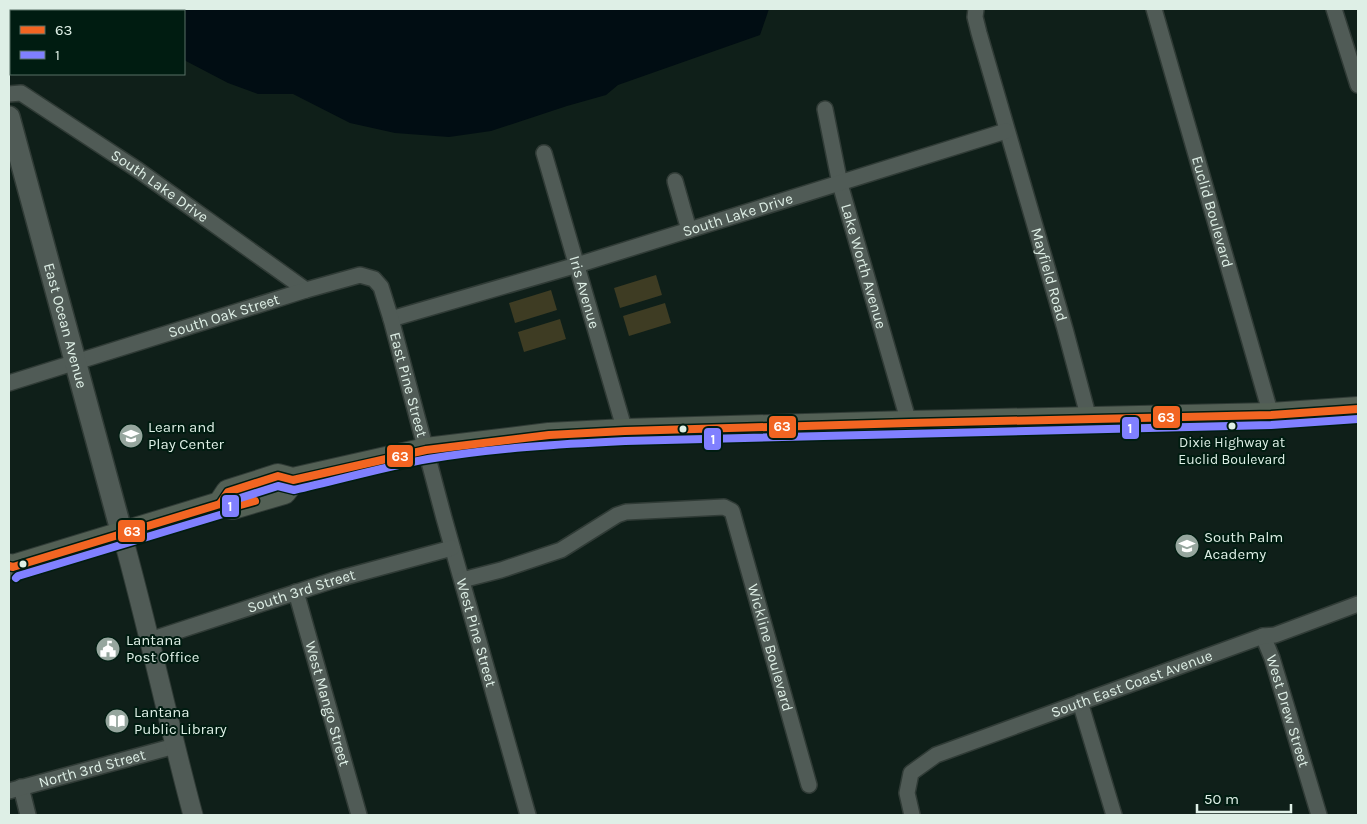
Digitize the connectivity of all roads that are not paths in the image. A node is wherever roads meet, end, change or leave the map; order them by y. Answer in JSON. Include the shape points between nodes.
{"nodes":[{"id":1,"x":976,"y":9,"type":"edge"},
{"id":2,"x":1154,"y":9,"type":"edge"},
{"id":3,"x":1334,"y":9,"type":"edge"},
{"id":4,"x":1358,"y":83,"type":"edge"},
{"id":5,"x":9,"y":94,"type":"edge"},
{"id":6,"x":825,"y":109,"type":"dead end"},
{"id":7,"x":9,"y":117,"type":"edge"},
{"id":8,"x":1006,"y":131,"type":"junction"},
{"id":9,"x":544,"y":153,"type":"dead end"},
{"id":10,"x":675,"y":180,"type":"dead end"},
{"id":11,"x":840,"y":184,"type":"junction"},
{"id":12,"x":689,"y":230,"type":"junction"},
{"id":13,"x":577,"y":265,"type":"junction"},
{"id":14,"x":306,"y":290,"type":"junction"},
{"id":15,"x":390,"y":319,"type":"junction"},
{"id":16,"x":74,"y":362,"type":"junction"},
{"id":17,"x":9,"y":382,"type":"edge"},
{"id":18,"x":1358,"y":409,"type":"edge"},
{"id":19,"x":1270,"y":415,"type":"junction"},
{"id":20,"x":1089,"y":419,"type":"junction"},
{"id":21,"x":909,"y":423,"type":"junction"},
{"id":22,"x":624,"y":431,"type":"junction"},
{"id":23,"x":426,"y":450,"type":"junction"},
{"id":24,"x":122,"y":534,"type":"junction"},
{"id":25,"x":452,"y":548,"type":"junction"},
{"id":26,"x":10,"y":568,"type":"edge"},
{"id":27,"x":462,"y":580,"type":"junction"},
{"id":28,"x":296,"y":592,"type":"junction"},
{"id":29,"x":1358,"y":604,"type":"edge"},
{"id":30,"x":1263,"y":636,"type":"junction"},
{"id":31,"x":150,"y":640,"type":"junction"},
{"id":32,"x":1080,"y":702,"type":"junction"},
{"id":33,"x":175,"y":746,"type":"junction"},
{"id":34,"x":808,"y":785,"type":"dead end"},
{"id":35,"x":15,"y":789,"type":"edge"},
{"id":36,"x":28,"y":815,"type":"edge"},
{"id":37,"x":193,"y":815,"type":"edge"},
{"id":38,"x":358,"y":815,"type":"edge"},
{"id":39,"x":528,"y":815,"type":"edge"},
{"id":40,"x":912,"y":815,"type":"edge"},
{"id":41,"x":1114,"y":815,"type":"edge"},
{"id":42,"x":1319,"y":815,"type":"edge"}],
"edges":[{"from":1,"to":8,"type":"street","via":[[979,34]]},
{"from":2,"to":19,"type":"street","name":"Euclid Boulevard"},
{"from":3,"to":4,"type":"street"},
{"from":5,"to":14,"type":"street","name":"South Lake Drive","via":[[21,93],[130,164]]},
{"from":6,"to":11,"type":"street","name":"Lake Worth Avenue"},
{"from":7,"to":16,"type":"main road","name":"East Ocean Avenue"},
{"from":8,"to":11,"type":"street","name":"South Lake Drive"},
{"from":8,"to":20,"type":"street","name":"Mayfield Road"},
{"from":9,"to":13,"type":"street","name":"Iris Avenue"},
{"from":10,"to":12,"type":"street"},
{"from":11,"to":12,"type":"street","name":"South Lake Drive"},
{"from":11,"to":21,"type":"street","name":"Lake Worth Avenue"},
{"from":12,"to":13,"type":"street","name":"South Lake Drive"},
{"from":13,"to":15,"type":"street","name":"South Lake Drive"},
{"from":13,"to":22,"type":"street","name":"Iris Avenue"},
{"from":14,"to":15,"type":"street","name":"South Oak Street","via":[[360,275],[374,279],[381,287]]},
{"from":14,"to":16,"type":"street","name":"South Oak Street"},
{"from":15,"to":23,"type":"street","name":"East Pine Street"},
{"from":16,"to":17,"type":"street","name":"South Oak Street"},
{"from":16,"to":24,"type":"main road","name":"East Ocean Avenue"},
{"from":18,"to":19,"type":"main road"},
{"from":19,"to":20,"type":"main road"},
{"from":20,"to":21,"type":"main road"},
{"from":21,"to":22,"type":"main road"},
{"from":22,"to":23,"type":"main road","via":[[533,436]]},
{"from":23,"to":24,"type":"main road","via":[[293,480],[284,492],[233,507],[220,504]]},
{"from":23,"to":25,"type":"street","name":"West Pine Street"},
{"from":24,"to":26,"type":"main road"},
{"from":24,"to":31,"type":"street"},
{"from":25,"to":27,"type":"street","name":"West Pine Street"},
{"from":25,"to":28,"type":"street","name":"South 3rd Street"},
{"from":27,"to":34,"type":"street","name":"Wickline Boulevard","via":[[561,550],[626,512],[724,507],[732,511]]},
{"from":27,"to":39,"type":"street","name":"West Pine Street"},
{"from":28,"to":31,"type":"street","name":"South 3rd Street"},
{"from":28,"to":38,"type":"street","name":"West Mango Street"},
{"from":29,"to":30,"type":"street","name":"South East Coast Avenue","via":[[1275,635]]},
{"from":30,"to":32,"type":"street","name":"South East Coast Avenue"},
{"from":30,"to":42,"type":"street","name":"West Drew Street"},
{"from":31,"to":33,"type":"street"},
{"from":32,"to":40,"type":"street","name":"South East Coast Avenue","via":[[936,755],[910,773],[907,792]]},
{"from":32,"to":41,"type":"street"},
{"from":33,"to":35,"type":"street","name":"North 3rd Street"},
{"from":33,"to":37,"type":"street"},
{"from":35,"to":36,"type":"street"}]}
